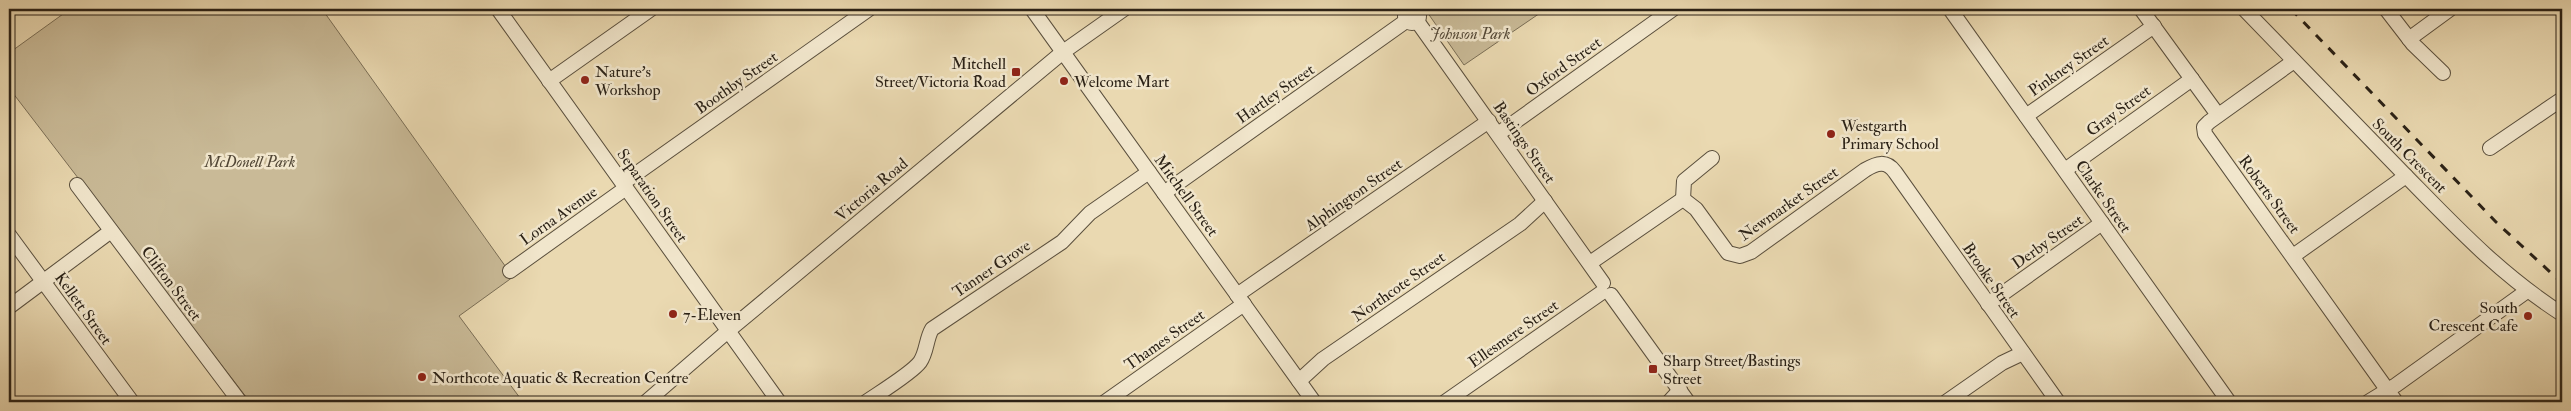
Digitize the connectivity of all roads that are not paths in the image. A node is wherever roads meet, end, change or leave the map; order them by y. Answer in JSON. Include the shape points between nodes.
{"nodes":[{"id":1,"x":498,"y":9,"type":"edge"},
{"id":2,"x":651,"y":9,"type":"edge"},
{"id":3,"x":869,"y":9,"type":"edge"},
{"id":4,"x":1032,"y":9,"type":"edge"},
{"id":5,"x":1124,"y":9,"type":"edge"},
{"id":6,"x":1672,"y":9,"type":"edge"},
{"id":7,"x":1950,"y":9,"type":"edge"},
{"id":8,"x":2141,"y":9,"type":"edge"},
{"id":9,"x":2244,"y":9,"type":"edge"},
{"id":10,"x":2386,"y":9,"type":"edge"},
{"id":11,"x":2450,"y":9,"type":"edge"},
{"id":12,"x":1410,"y":15,"type":"edge"},
{"id":13,"x":2154,"y":26,"type":"junction"},
{"id":14,"x":2409,"y":39,"type":"junction"},
{"id":15,"x":1063,"y":52,"type":"junction"},
{"id":16,"x":2294,"y":61,"type":"junction"},
{"id":17,"x":2444,"y":73,"type":"dead end"},
{"id":18,"x":2192,"y":79,"type":"junction"},
{"id":19,"x":549,"y":81,"type":"junction"},
{"id":20,"x":2562,"y":99,"type":"edge"},
{"id":21,"x":2218,"y":115,"type":"junction"},
{"id":22,"x":2026,"y":116,"type":"junction"},
{"id":23,"x":1488,"y":121,"type":"junction"},
{"id":24,"x":1498,"y":134,"type":"junction"},
{"id":25,"x":2490,"y":148,"type":"dead end"},
{"id":26,"x":1712,"y":158,"type":"dead end"},
{"id":27,"x":2064,"y":170,"type":"junction"},
{"id":28,"x":1149,"y":172,"type":"junction"},
{"id":29,"x":2406,"y":176,"type":"junction"},
{"id":30,"x":1898,"y":178,"type":"joint"},
{"id":31,"x":77,"y":184,"type":"dead end"},
{"id":32,"x":625,"y":185,"type":"junction"},
{"id":33,"x":1164,"y":193,"type":"junction"},
{"id":34,"x":1683,"y":199,"type":"junction"},
{"id":35,"x":1548,"y":205,"type":"junction"},
{"id":36,"x":2102,"y":223,"type":"junction"},
{"id":37,"x":111,"y":231,"type":"junction"},
{"id":38,"x":9,"y":235,"type":"edge"},
{"id":39,"x":2293,"y":256,"type":"junction"},
{"id":40,"x":1590,"y":264,"type":"junction"},
{"id":41,"x":510,"y":271,"type":"dead end"},
{"id":42,"x":43,"y":282,"type":"junction"},
{"id":43,"x":1605,"y":290,"type":"junction"},
{"id":44,"x":2527,"y":291,"type":"junction"},
{"id":45,"x":1241,"y":299,"type":"junction"},
{"id":46,"x":1988,"y":304,"type":"junction"},
{"id":47,"x":9,"y":307,"type":"edge"},
{"id":48,"x":2562,"y":314,"type":"edge"},
{"id":49,"x":728,"y":331,"type":"junction"},
{"id":50,"x":2020,"y":350,"type":"junction"},
{"id":51,"x":1299,"y":381,"type":"junction"},
{"id":52,"x":1680,"y":390,"type":"junction"},
{"id":53,"x":2388,"y":390,"type":"junction"},
{"id":54,"x":132,"y":402,"type":"edge"},
{"id":55,"x":240,"y":402,"type":"edge"},
{"id":56,"x":646,"y":402,"type":"edge"},
{"id":57,"x":779,"y":402,"type":"edge"},
{"id":58,"x":866,"y":402,"type":"edge"},
{"id":59,"x":1105,"y":402,"type":"edge"},
{"id":60,"x":1314,"y":402,"type":"edge"},
{"id":61,"x":1445,"y":402,"type":"edge"},
{"id":62,"x":1669,"y":402,"type":"edge"},
{"id":63,"x":1688,"y":402,"type":"edge"},
{"id":64,"x":1946,"y":402,"type":"edge"},
{"id":65,"x":2058,"y":402,"type":"edge"},
{"id":66,"x":2229,"y":402,"type":"edge"},
{"id":67,"x":2368,"y":402,"type":"edge"},
{"id":68,"x":2396,"y":402,"type":"edge"}],
"edges":[{"from":1,"to":19,"type":"street","name":"Separation Street"},
{"from":2,"to":19,"type":"street"},
{"from":3,"to":32,"type":"street","name":"Boothby Street"},
{"from":4,"to":15,"type":"street","name":"Mitchell Street"},
{"from":5,"to":15,"type":"street","name":"Victoria Road"},
{"from":6,"to":24,"type":"street","name":"Oxford Street"},
{"from":7,"to":22,"type":"street","name":"Clarke Street"},
{"from":8,"to":13,"type":"street"},
{"from":9,"to":16,"type":"street","name":"South Crescent"},
{"from":10,"to":14,"type":"street"},
{"from":11,"to":14,"type":"street"},
{"from":12,"to":23,"type":"street","name":"Bastings Street"},
{"from":12,"to":33,"type":"street","name":"Hartley Street"},
{"from":13,"to":18,"type":"street"},
{"from":13,"to":22,"type":"street","name":"Pinkney Street"},
{"from":14,"to":17,"type":"street"},
{"from":15,"to":28,"type":"street","name":"Mitchell Street"},
{"from":15,"to":49,"type":"street","name":"Victoria Road"},
{"from":16,"to":21,"type":"street"},
{"from":16,"to":29,"type":"street","name":"South Crescent"},
{"from":18,"to":21,"type":"street"},
{"from":18,"to":27,"type":"street","name":"Gray Street"},
{"from":19,"to":32,"type":"street","name":"Separation Street"},
{"from":20,"to":25,"type":"street"},
{"from":21,"to":39,"type":"street","name":"Roberts Street","via":[[2204,127],[2205,134]]},
{"from":22,"to":27,"type":"street","name":"Clarke Street"},
{"from":23,"to":24,"type":"street","name":"Bastings Street"},
{"from":23,"to":45,"type":"street","name":"Alphington Street"},
{"from":24,"to":35,"type":"street","name":"Bastings Street"},
{"from":26,"to":34,"type":"street","via":[[1684,181]]},
{"from":27,"to":36,"type":"street","name":"Clarke Street"},
{"from":28,"to":33,"type":"street","name":"Mitchell Street"},
{"from":28,"to":58,"type":"street","name":"Tanner Grove","via":[[1090,213],[1062,242],[932,329],[919,363]]},
{"from":29,"to":39,"type":"street"},
{"from":29,"to":44,"type":"street","name":"South Crescent","via":[[2486,256]]},
{"from":30,"to":34,"type":"street","name":"Newmarket Street","via":[[1891,167],[1877,164],[1751,252],[1740,256],[1728,253],[1696,209]]},
{"from":30,"to":46,"type":"street","name":"Brooke Street"},
{"from":31,"to":37,"type":"street","name":"Clifton Street"},
{"from":32,"to":41,"type":"street","name":"Lorna Avenue"},
{"from":32,"to":49,"type":"street","name":"Separation Street"},
{"from":33,"to":45,"type":"street","name":"Mitchell Street"},
{"from":34,"to":40,"type":"street"},
{"from":35,"to":40,"type":"street","name":"Bastings Street"},
{"from":35,"to":51,"type":"street","name":"Northcote Street","via":[[1323,359]]},
{"from":36,"to":46,"type":"street","name":"Derby Street"},
{"from":36,"to":66,"type":"street","name":"Clarke Street"},
{"from":37,"to":42,"type":"street"},
{"from":37,"to":55,"type":"street","name":"Clifton Street"},
{"from":38,"to":42,"type":"street","name":"Kellett Street"},
{"from":39,"to":53,"type":"street","name":"Roberts Street"},
{"from":40,"to":43,"type":"street","name":"Bastings Street"},
{"from":42,"to":47,"type":"street"},
{"from":42,"to":54,"type":"street","name":"Kellett Street"},
{"from":43,"to":52,"type":"street","name":"Bastings Street"},
{"from":43,"to":61,"type":"street","name":"Ellesmere Street"},
{"from":44,"to":48,"type":"street","name":"South Crescent"},
{"from":44,"to":53,"type":"street"},
{"from":45,"to":51,"type":"street","name":"Mitchell Street"},
{"from":45,"to":59,"type":"street","name":"Thames Street"},
{"from":46,"to":50,"type":"street","name":"Brooke Street"},
{"from":49,"to":56,"type":"street","name":"Victoria Road"},
{"from":49,"to":57,"type":"street","name":"Separation Street"},
{"from":50,"to":64,"type":"street"},
{"from":50,"to":65,"type":"street","name":"Brooke Street"},
{"from":51,"to":60,"type":"street","name":"Mitchell Street"},
{"from":52,"to":62,"type":"street"},
{"from":52,"to":63,"type":"street","name":"Bastings Street"},
{"from":53,"to":67,"type":"street"},
{"from":53,"to":68,"type":"street","name":"Roberts Street"}]}
